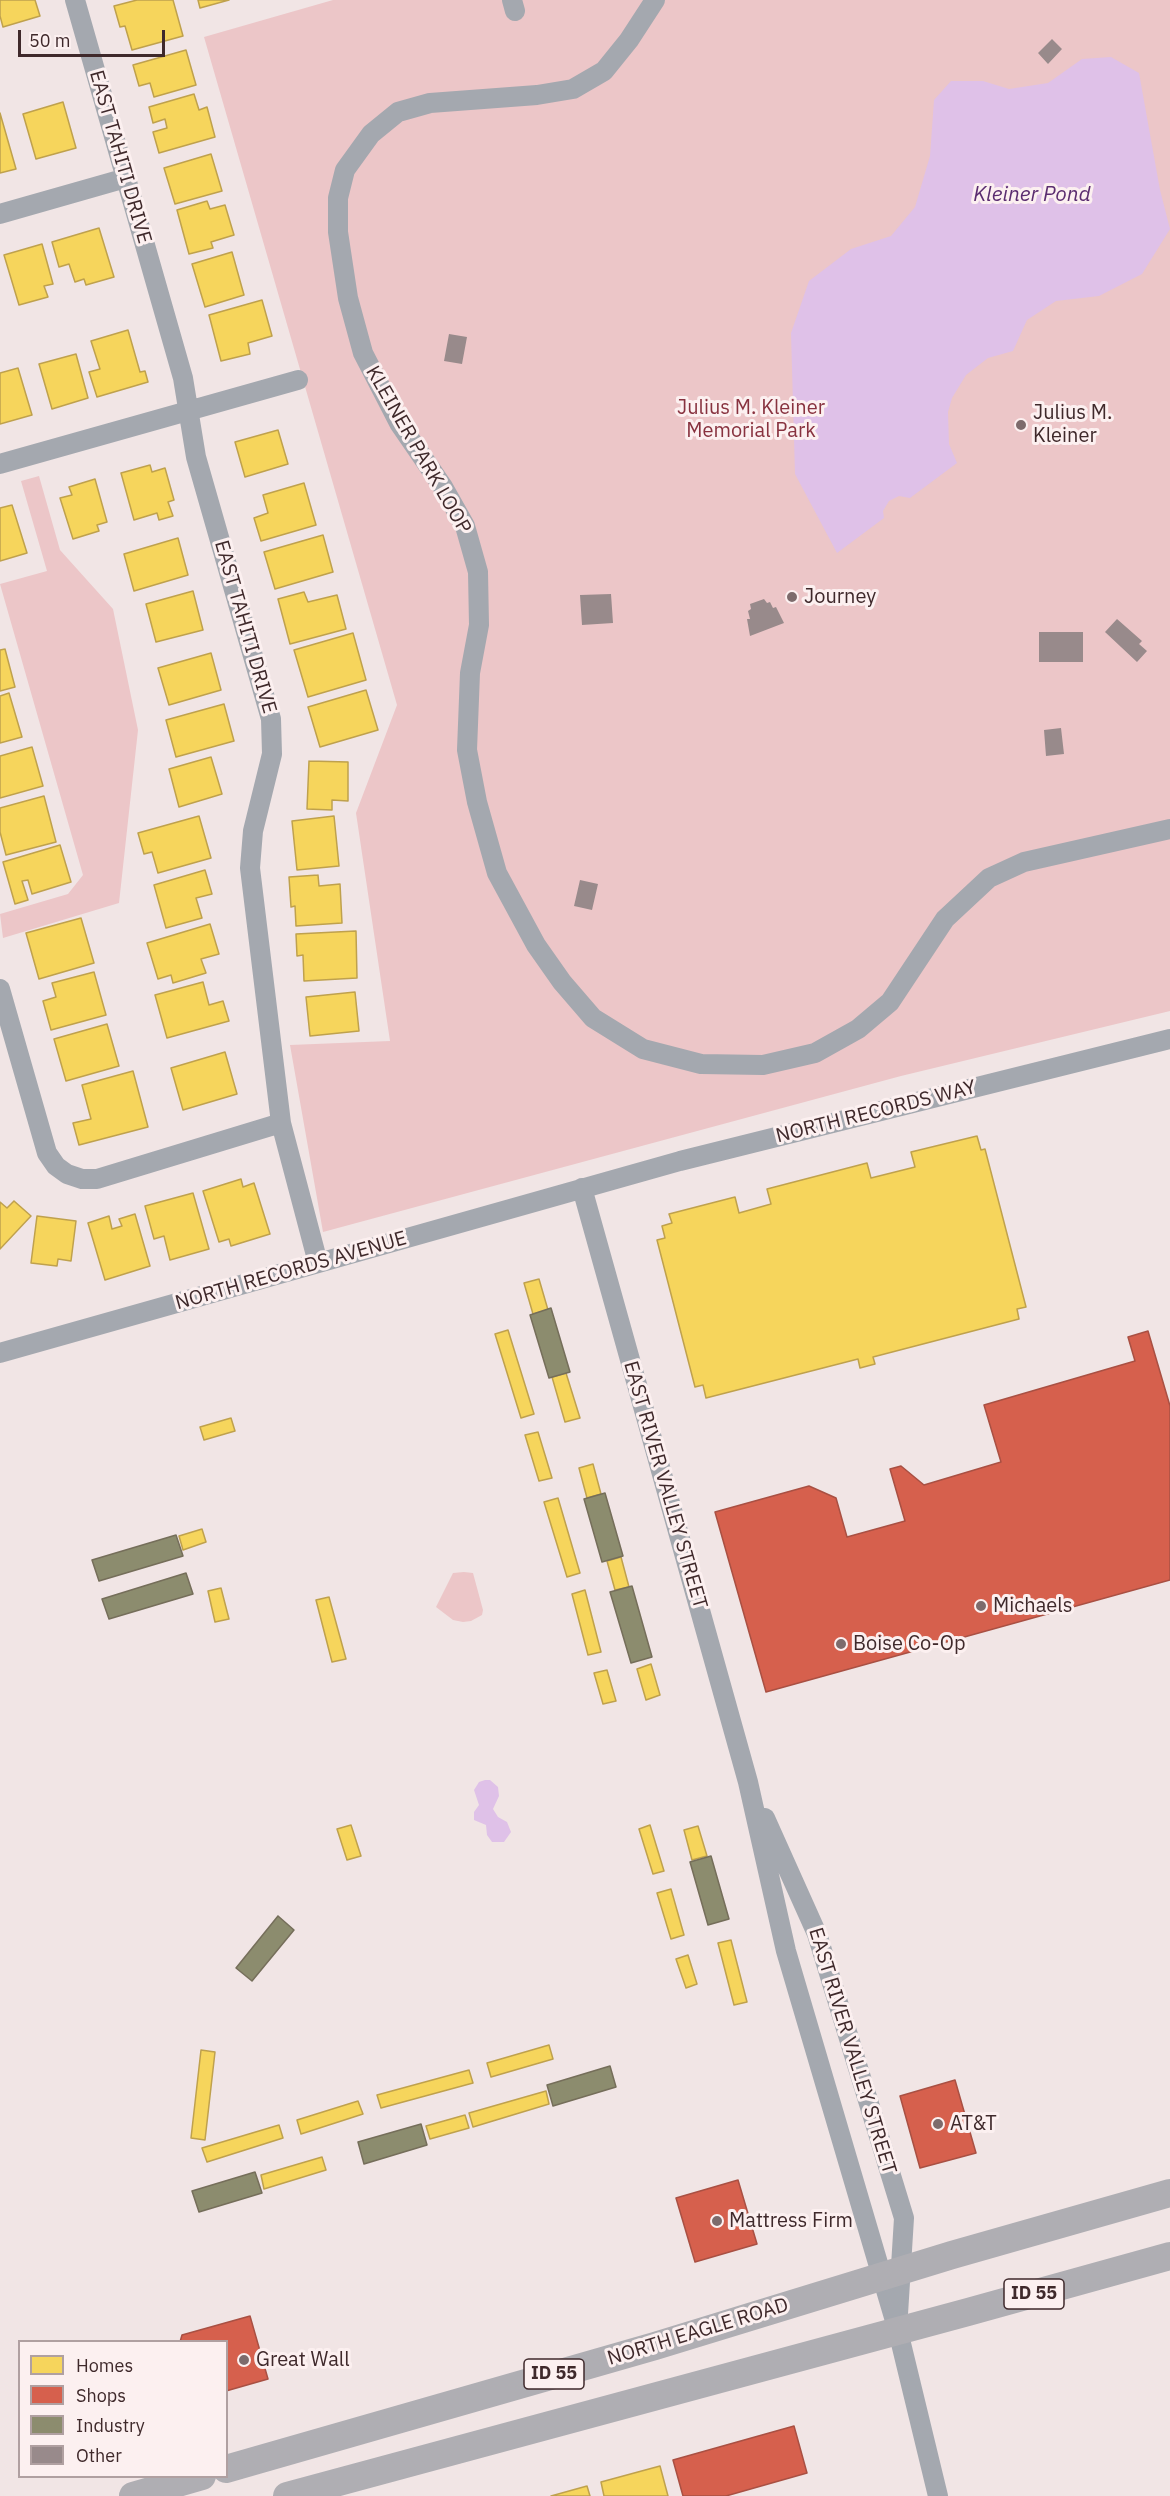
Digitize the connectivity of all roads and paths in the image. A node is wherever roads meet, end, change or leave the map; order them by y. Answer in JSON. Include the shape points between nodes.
{"nodes":[{"id":1,"x":75,"y":0,"type":"edge"},
{"id":2,"x":655,"y":0,"type":"edge"},
{"id":3,"x":126,"y":178,"type":"junction"},
{"id":4,"x":0,"y":214,"type":"edge"},
{"id":5,"x":298,"y":381,"type":"dead end"},
{"id":6,"x":189,"y":412,"type":"junction"},
{"id":7,"x":0,"y":464,"type":"edge"},
{"id":8,"x":1170,"y":829,"type":"edge"},
{"id":9,"x":0,"y":989,"type":"edge"},
{"id":10,"x":1170,"y":1039,"type":"edge"},
{"id":11,"x":281,"y":1123,"type":"junction"},
{"id":12,"x":582,"y":1188,"type":"junction"},
{"id":13,"x":318,"y":1263,"type":"junction"},
{"id":14,"x":0,"y":1353,"type":"edge"},
{"id":15,"x":748,"y":1782,"type":"junction"},
{"id":16,"x":1170,"y":2193,"type":"edge"},
{"id":17,"x":1170,"y":2256,"type":"edge"},
{"id":18,"x":891,"y":2273,"type":"junction"},
{"id":19,"x":898,"y":2331,"type":"junction"},
{"id":20,"x":228,"y":2468,"type":"edge"},
{"id":21,"x":195,"y":2478,"type":"edge"},
{"id":22,"x":134,"y":2496,"type":"edge"},
{"id":23,"x":287,"y":2496,"type":"edge"},
{"id":24,"x":938,"y":2496,"type":"edge"}],
"edges":[{"from":1,"to":3,"type":"street","name":"EAST TAHITI DRIVE"},
{"from":2,"to":8,"type":"street","name":"KLEINER PARK LOOP","via":[[604,71],[573,89],[438,102],[398,112],[371,134],[345,170],[338,198],[338,232],[348,298],[363,353],[399,423],[465,526],[478,572],[479,625],[470,673],[467,750],[477,802],[498,873],[536,945],[593,1018],[643,1049],[701,1064],[763,1065],[815,1053],[858,1029],[890,1002],[945,919],[989,878],[1024,862]]},
{"from":3,"to":4,"type":"street"},
{"from":3,"to":6,"type":"street","name":"EAST TAHITI DRIVE","via":[[183,378]]},
{"from":5,"to":6,"type":"street"},
{"from":6,"to":7,"type":"street"},
{"from":6,"to":11,"type":"street","name":"EAST TAHITI DRIVE","via":[[196,457],[271,719],[272,754],[253,831],[250,868]]},
{"from":9,"to":11,"type":"street","via":[[47,1153],[67,1174],[97,1179]]},
{"from":10,"to":12,"type":"street","name":"NORTH RECORDS WAY"},
{"from":11,"to":13,"type":"street","name":"EAST TAHITI DRIVE"},
{"from":12,"to":13,"type":"street","name":"NORTH RECORDS AVENUE"},
{"from":12,"to":15,"type":"street","name":"EAST RIVER VALLEY STREET"},
{"from":13,"to":14,"type":"street","name":"NORTH RECORDS AVENUE"},
{"from":15,"to":18,"type":"street","name":"EAST RIVER VALLEY STREET","via":[[786,1952]]},
{"from":15,"to":18,"type":"street","name":"EAST RIVER VALLEY STREET","via":[[817,1934],[904,2218]]},
{"from":16,"to":18,"type":"highway","name":"NORTH EAGLE ROAD","number":"ID 55"},
{"from":17,"to":19,"type":"highway","number":"ID 55"},
{"from":18,"to":19,"type":"street","name":"EAST RIVER VALLEY STREET"},
{"from":18,"to":20,"type":"highway","name":"NORTH EAGLE ROAD","number":"ID 55","via":[[655,2346]]},
{"from":19,"to":23,"type":"highway","number":"ID 55"},
{"from":19,"to":24,"type":"street","name":"EAST RIVER VALLEY STREET"},
{"from":21,"to":22,"type":"highway"}]}
